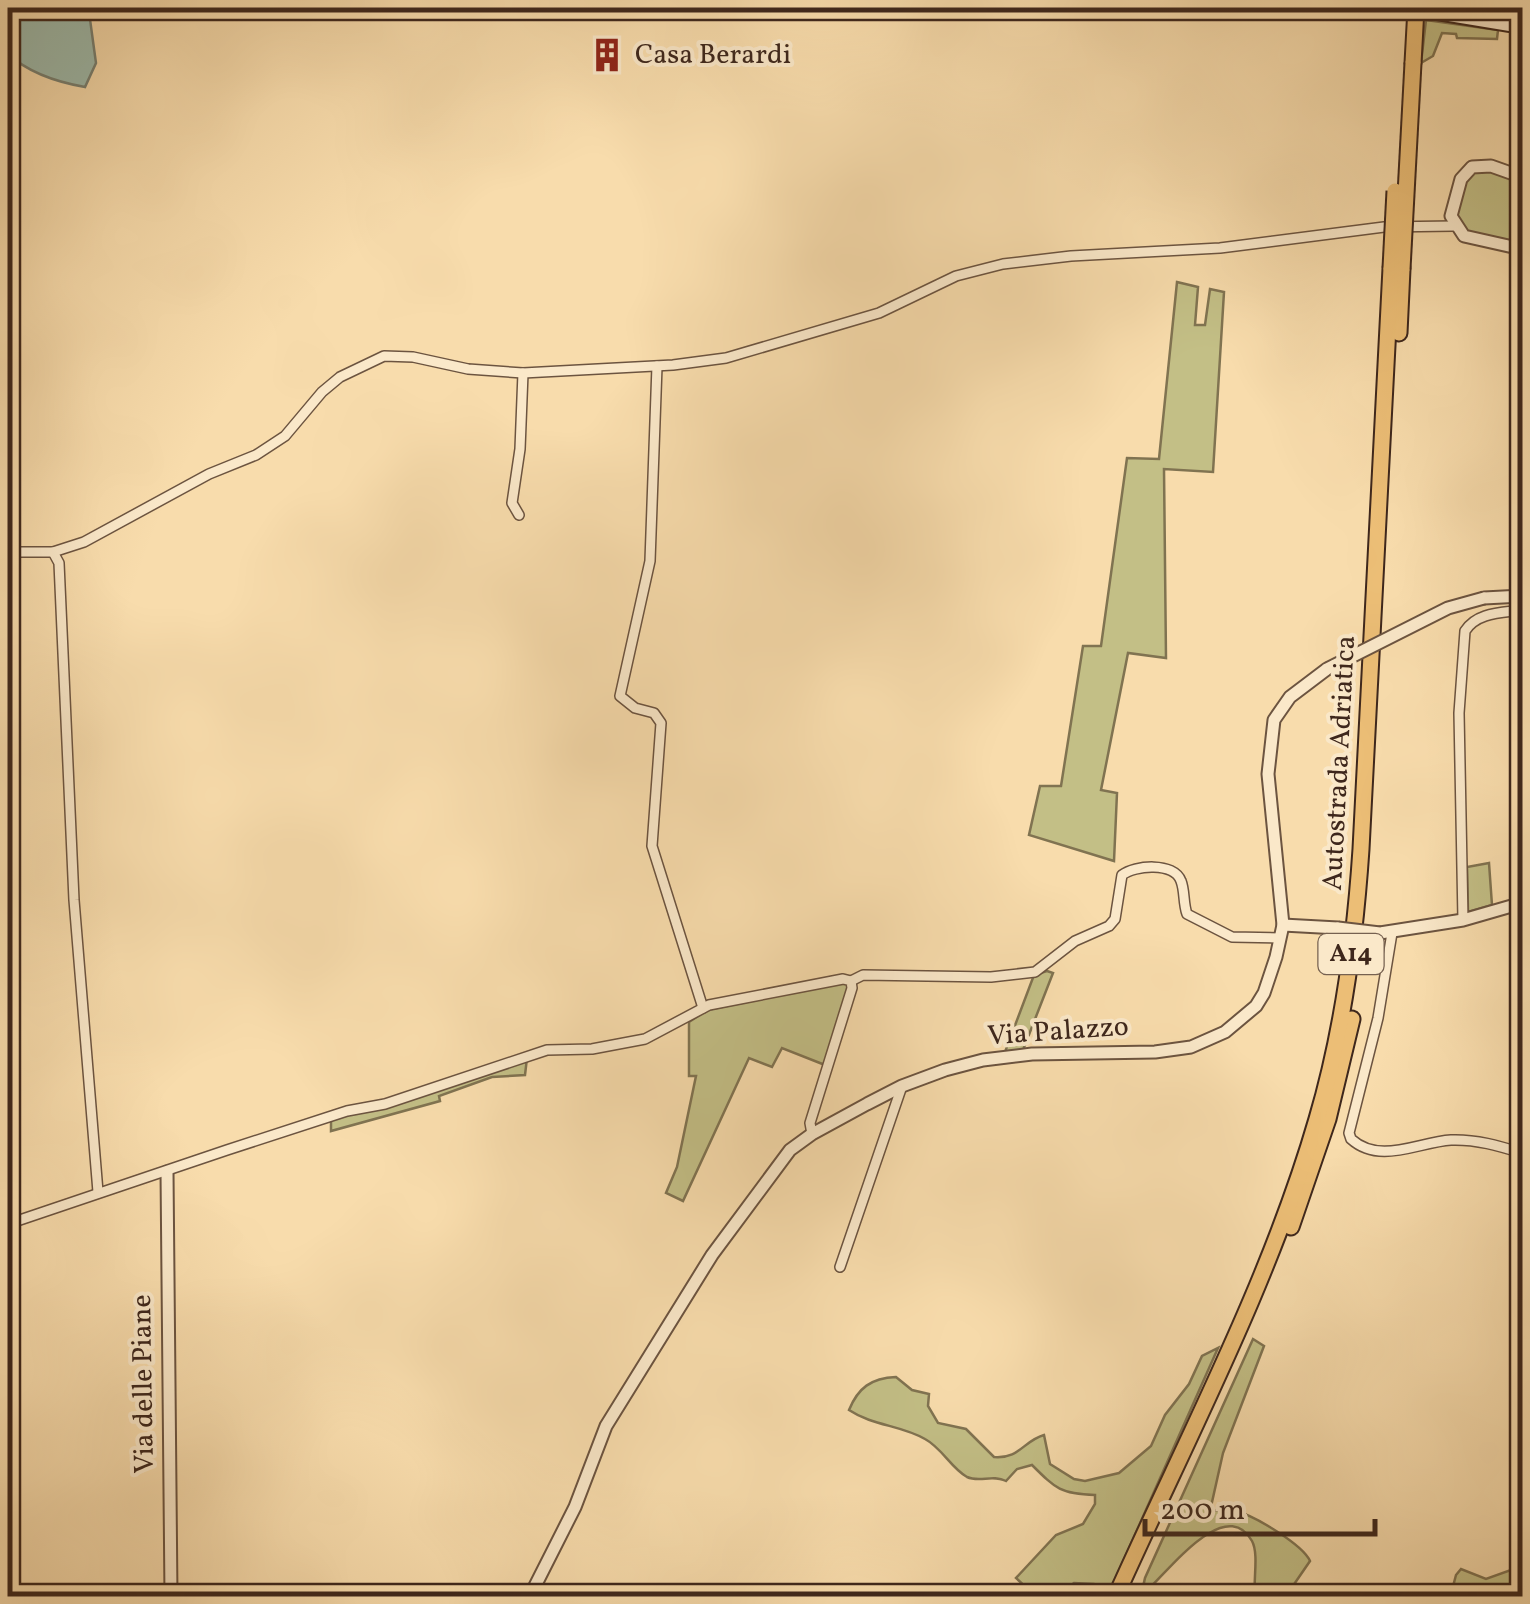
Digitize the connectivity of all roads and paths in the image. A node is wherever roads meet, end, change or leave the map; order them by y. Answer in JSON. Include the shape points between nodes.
{"nodes":[{"id":1,"x":1403,"y":8,"type":"edge"},
{"id":2,"x":1416,"y":8,"type":"edge"},
{"id":3,"x":1522,"y":27,"type":"edge"},
{"id":4,"x":1408,"y":62,"type":"junction"},
{"id":5,"x":1522,"y":177,"type":"edge"},
{"id":6,"x":1454,"y":226,"type":"junction"},
{"id":7,"x":1522,"y":249,"type":"edge"},
{"id":8,"x":1396,"y":269,"type":"junction"},
{"id":9,"x":657,"y":366,"type":"junction"},
{"id":10,"x":523,"y":372,"type":"junction"},
{"id":11,"x":519,"y":514,"type":"dead end"},
{"id":12,"x":8,"y":552,"type":"edge"},
{"id":13,"x":53,"y":552,"type":"junction"},
{"id":14,"x":1522,"y":596,"type":"edge"},
{"id":15,"x":1522,"y":610,"type":"edge"},
{"id":16,"x":1522,"y":903,"type":"edge"},
{"id":17,"x":1462,"y":920,"type":"junction"},
{"id":18,"x":1282,"y":931,"type":"junction"},
{"id":19,"x":1386,"y":933,"type":"junction"},
{"id":20,"x":851,"y":981,"type":"junction"},
{"id":21,"x":702,"y":1008,"type":"junction"},
{"id":22,"x":902,"y":1086,"type":"junction"},
{"id":23,"x":812,"y":1134,"type":"junction"},
{"id":24,"x":1522,"y":1153,"type":"edge"},
{"id":25,"x":166,"y":1172,"type":"junction"},
{"id":26,"x":98,"y":1192,"type":"junction"},
{"id":27,"x":8,"y":1224,"type":"edge"},
{"id":28,"x":840,"y":1268,"type":"dead end"},
{"id":29,"x":171,"y":1596,"type":"edge"},
{"id":30,"x":530,"y":1596,"type":"edge"},
{"id":31,"x":1116,"y":1596,"type":"edge"},
{"id":32,"x":1128,"y":1596,"type":"edge"}],
"edges":[{"from":1,"to":3,"type":"main road","bridge":true},
{"from":1,"to":4,"type":"highway","name":"Autostrada Adriatica","number":"A14"},
{"from":2,"to":4,"type":"highway","name":"Autostrada Adriatica","number":"A14"},
{"from":4,"to":8,"type":"highway","name":"Autostrada Adriatica","number":"A14","bridge":true},
{"from":5,"to":6,"type":"street","via":[[1472,166],[1460,179]]},
{"from":6,"to":7,"type":"street","via":[[1464,236]]},
{"from":6,"to":9,"type":"street","via":[[1003,264],[956,276],[879,314],[726,358]]},
{"from":8,"to":31,"type":"highway","name":"Autostrada Adriatica","number":"A14","via":[[1359,881],[1339,1028],[1277,1236]]},
{"from":8,"to":32,"type":"highway","name":"Autostrada Adriatica","number":"A14","via":[[1372,850],[1350,1029],[1296,1215]]},
{"from":9,"to":10,"type":"street"},
{"from":9,"to":21,"type":"street","via":[[650,561],[620,696],[661,722],[652,846]]},
{"from":10,"to":11,"type":"street","via":[[512,503]]},
{"from":10,"to":13,"type":"street","via":[[384,356],[340,377],[273,446]]},
{"from":12,"to":13,"type":"street"},
{"from":13,"to":26,"type":"street","via":[[59,563],[74,900]]},
{"from":14,"to":18,"type":"street","name":"Via Palazzo","bridge":true,"via":[[1448,608],[1327,669],[1281,708],[1268,774]]},
{"from":15,"to":17,"type":"street","via":[[1486,616],[1465,631],[1459,713]]},
{"from":16,"to":17,"type":"street"},
{"from":17,"to":19,"type":"street"},
{"from":18,"to":19,"type":"street","bridge":true},
{"from":18,"to":20,"type":"street","via":[[1232,937],[1187,914],[1176,874],[1136,868],[1122,876],[1109,926],[1075,941],[1036,972],[863,975]]},
{"from":18,"to":22,"type":"street","name":"Via Palazzo","via":[[1256,1006],[1208,1042],[1155,1052],[983,1060]]},
{"from":19,"to":24,"type":"street","via":[[1378,1018],[1351,1139],[1379,1151],[1466,1140]]},
{"from":20,"to":21,"type":"street"},
{"from":20,"to":23,"type":"street"},
{"from":21,"to":25,"type":"street","via":[[645,1038],[547,1050]]},
{"from":22,"to":23,"type":"street","name":"Via Palazzo"},
{"from":22,"to":28,"type":"street"},
{"from":23,"to":30,"type":"street","name":"Via Palazzo","via":[[790,1150],[712,1254],[606,1426]]},
{"from":25,"to":26,"type":"street"},
{"from":25,"to":29,"type":"street","name":"Via delle Piane"},
{"from":26,"to":27,"type":"street"}]}
